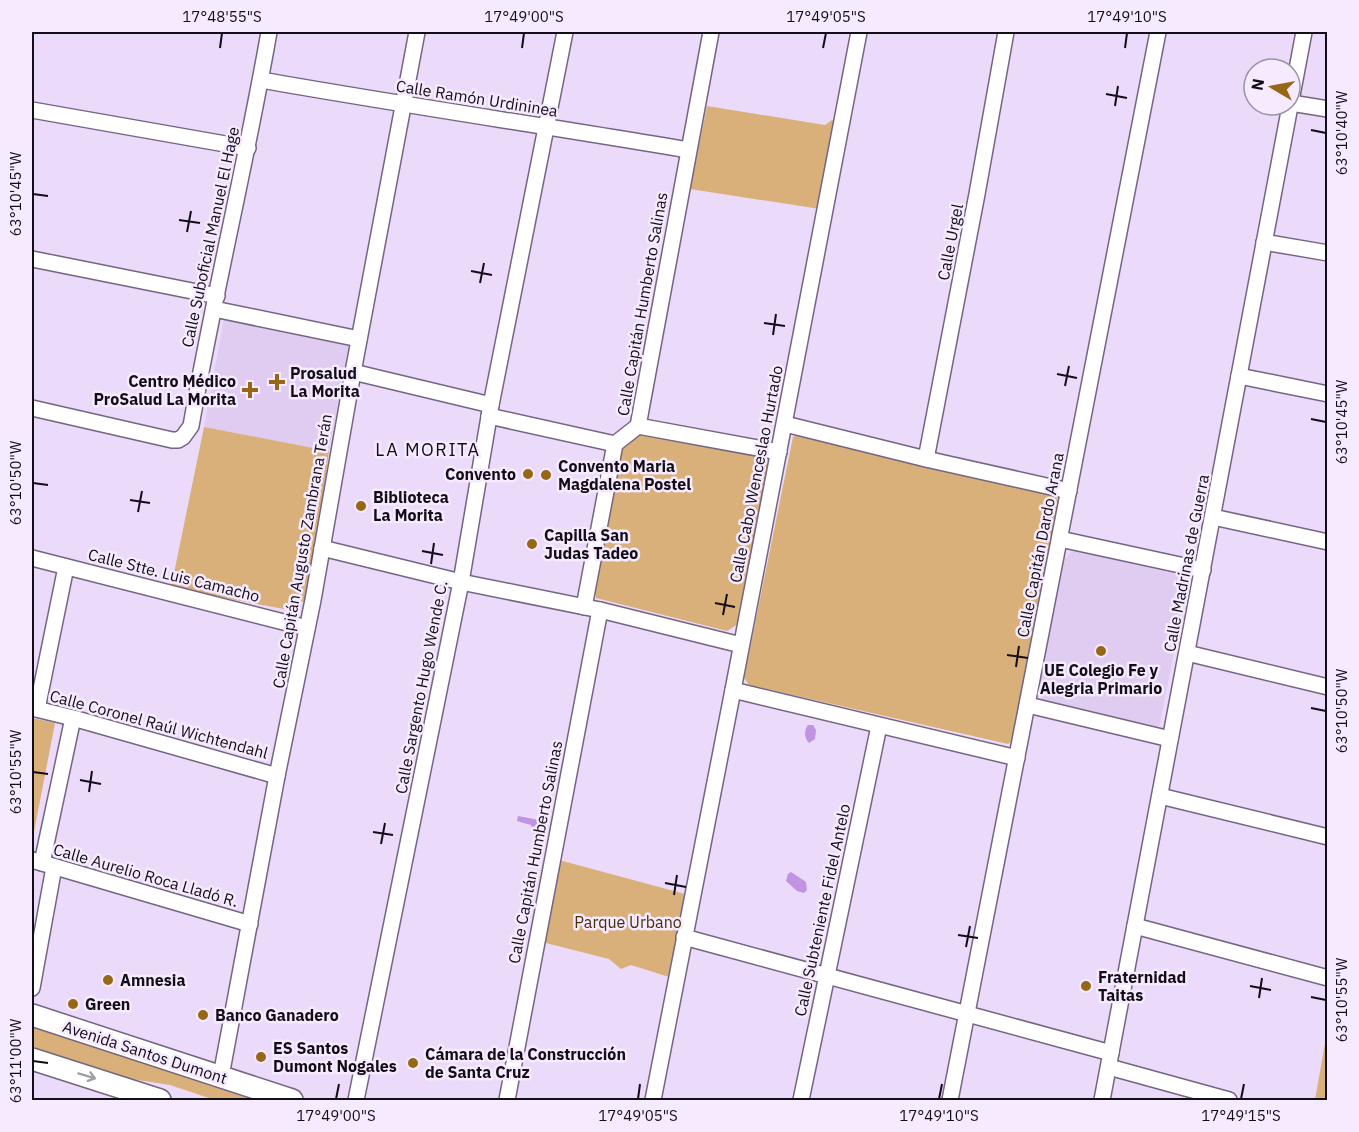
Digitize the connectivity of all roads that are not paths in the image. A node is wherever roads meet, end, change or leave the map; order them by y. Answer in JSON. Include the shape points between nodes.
{"nodes":[{"id":1,"x":269,"y":32,"type":"edge"},
{"id":2,"x":417,"y":32,"type":"edge"},
{"id":3,"x":565,"y":32,"type":"edge"},
{"id":4,"x":711,"y":32,"type":"edge"},
{"id":5,"x":859,"y":32,"type":"edge"},
{"id":6,"x":1006,"y":32,"type":"edge"},
{"id":7,"x":1158,"y":32,"type":"edge"},
{"id":8,"x":1304,"y":32,"type":"edge"},
{"id":9,"x":1299,"y":57,"type":"edge"},
{"id":10,"x":261,"y":80,"type":"junction"},
{"id":11,"x":404,"y":105,"type":"junction"},
{"id":12,"x":1302,"y":105,"type":"edge"},
{"id":13,"x":1328,"y":109,"type":"edge"},
{"id":14,"x":32,"y":110,"type":"edge"},
{"id":15,"x":1288,"y":117,"type":"edge"},
{"id":16,"x":547,"y":126,"type":"junction"},
{"id":17,"x":248,"y":148,"type":"junction"},
{"id":18,"x":688,"y":150,"type":"junction"},
{"id":19,"x":1264,"y":242,"type":"junction"},
{"id":20,"x":1328,"y":253,"type":"edge"},
{"id":21,"x":32,"y":259,"type":"edge"},
{"id":22,"x":215,"y":303,"type":"junction"},
{"id":23,"x":359,"y":339,"type":"junction"},
{"id":24,"x":353,"y":372,"type":"junction"},
{"id":25,"x":1239,"y":376,"type":"junction"},
{"id":26,"x":1328,"y":394,"type":"edge"},
{"id":27,"x":32,"y":408,"type":"edge"},
{"id":28,"x":490,"y":411,"type":"junction"},
{"id":29,"x":784,"y":424,"type":"junction"},
{"id":30,"x":638,"y":426,"type":"junction"},
{"id":31,"x":615,"y":444,"type":"junction"},
{"id":32,"x":779,"y":452,"type":"junction"},
{"id":33,"x":926,"y":459,"type":"junction"},
{"id":34,"x":1069,"y":491,"type":"junction"},
{"id":35,"x":1213,"y":517,"type":"junction"},
{"id":36,"x":1060,"y":539,"type":"junction"},
{"id":37,"x":1328,"y":542,"type":"edge"},
{"id":38,"x":322,"y":548,"type":"junction"},
{"id":39,"x":32,"y":558,"type":"edge"},
{"id":40,"x":66,"y":567,"type":"junction"},
{"id":41,"x":1203,"y":570,"type":"junction"},
{"id":42,"x":461,"y":582,"type":"junction"},
{"id":43,"x":584,"y":607,"type":"junction"},
{"id":44,"x":600,"y":610,"type":"junction"},
{"id":45,"x":307,"y":627,"type":"junction"},
{"id":46,"x":741,"y":645,"type":"junction"},
{"id":47,"x":1187,"y":653,"type":"junction"},
{"id":48,"x":1328,"y":687,"type":"edge"},
{"id":49,"x":733,"y":690,"type":"junction"},
{"id":50,"x":1028,"y":705,"type":"junction"},
{"id":51,"x":34,"y":709,"type":"edge"},
{"id":52,"x":73,"y":718,"type":"junction"},
{"id":53,"x":879,"y":726,"type":"junction"},
{"id":54,"x":1170,"y":739,"type":"junction"},
{"id":55,"x":1017,"y":758,"type":"junction"},
{"id":56,"x":277,"y":776,"type":"junction"},
{"id":57,"x":1160,"y":796,"type":"junction"},
{"id":58,"x":1328,"y":837,"type":"edge"},
{"id":59,"x":42,"y":863,"type":"edge"},
{"id":60,"x":250,"y":924,"type":"junction"},
{"id":61,"x":1135,"y":926,"type":"junction"},
{"id":62,"x":684,"y":937,"type":"junction"},
{"id":63,"x":827,"y":976,"type":"junction"},
{"id":64,"x":1328,"y":978,"type":"edge"},
{"id":65,"x":32,"y":988,"type":"edge"},
{"id":66,"x":967,"y":1014,"type":"junction"},
{"id":67,"x":32,"y":1015,"type":"edge"},
{"id":68,"x":32,"y":1059,"type":"edge"},
{"id":69,"x":1110,"y":1060,"type":"junction"},
{"id":70,"x":220,"y":1076,"type":"junction"},
{"id":71,"x":270,"y":1097,"type":"edge"},
{"id":72,"x":160,"y":1101,"type":"edge"},
{"id":73,"x":292,"y":1101,"type":"edge"},
{"id":74,"x":356,"y":1101,"type":"edge"},
{"id":75,"x":507,"y":1101,"type":"edge"},
{"id":76,"x":652,"y":1101,"type":"edge"},
{"id":77,"x":801,"y":1101,"type":"edge"},
{"id":78,"x":950,"y":1101,"type":"edge"},
{"id":79,"x":1102,"y":1101,"type":"edge"},
{"id":80,"x":1229,"y":1101,"type":"edge"}],
"edges":[{"from":1,"to":10,"type":"street","name":"Calle Suboficial Manuel El Hage"},
{"from":2,"to":11,"type":"street","name":"Calle Capitán Augusto Zambrana Terán"},
{"from":3,"to":16,"type":"street","name":"Calle Sargento Hugo Wende C."},
{"from":4,"to":18,"type":"street","name":"Calle Capitán Humberto Salinas"},
{"from":5,"to":29,"type":"street","name":"Calle Cabo Wenceslao Hurtado"},
{"from":6,"to":33,"type":"street","name":"Calle Urgel"},
{"from":7,"to":34,"type":"street","name":"Calle Capitán Dardo Arana"},
{"from":8,"to":9,"type":"street","name":"Calle Madrinas de Guerra"},
{"from":10,"to":11,"type":"street","name":"Calle Ramón Urdininea"},
{"from":10,"to":17,"type":"street","name":"Calle Suboficial Manuel El Hage"},
{"from":11,"to":16,"type":"street","name":"Calle Ramón Urdininea"},
{"from":11,"to":23,"type":"street","name":"Calle Capitán Augusto Zambrana Terán"},
{"from":12,"to":13,"type":"street"},
{"from":14,"to":17,"type":"street"},
{"from":15,"to":19,"type":"street","name":"Calle Madrinas de Guerra"},
{"from":16,"to":18,"type":"street","name":"Calle Ramón Urdininea"},
{"from":16,"to":28,"type":"street","name":"Calle Sargento Hugo Wende C."},
{"from":17,"to":22,"type":"street","name":"Calle Suboficial Manuel El Hage"},
{"from":18,"to":30,"type":"street","name":"Calle Capitán Humberto Salinas"},
{"from":19,"to":20,"type":"street"},
{"from":19,"to":25,"type":"street","name":"Calle Madrinas de Guerra"},
{"from":21,"to":22,"type":"street"},
{"from":22,"to":23,"type":"street"},
{"from":22,"to":27,"type":"street","name":"Calle Suboficial Manuel El Hage","via":[[191,426],[178,440]]},
{"from":23,"to":24,"type":"street","name":"Calle Capitán Augusto Zambrana Terán"},
{"from":24,"to":28,"type":"street"},
{"from":24,"to":38,"type":"street","name":"Calle Capitán Augusto Zambrana Terán"},
{"from":25,"to":26,"type":"street"},
{"from":25,"to":35,"type":"street","name":"Calle Madrinas de Guerra"},
{"from":28,"to":31,"type":"street"},
{"from":28,"to":42,"type":"street","name":"Calle Sargento Hugo Wende C."},
{"from":29,"to":32,"type":"street","name":"Calle Cabo Wenceslao Hurtado"},
{"from":29,"to":33,"type":"street"},
{"from":30,"to":31,"type":"street","name":"Calle Capitán Humberto Salinas"},
{"from":30,"to":32,"type":"street"},
{"from":31,"to":43,"type":"street"},
{"from":32,"to":46,"type":"street","name":"Calle Cabo Wenceslao Hurtado"},
{"from":33,"to":34,"type":"street"},
{"from":34,"to":36,"type":"street","name":"Calle Capitán Dardo Arana"},
{"from":35,"to":37,"type":"street"},
{"from":35,"to":41,"type":"street","name":"Calle Madrinas de Guerra"},
{"from":36,"to":41,"type":"street"},
{"from":36,"to":50,"type":"street","name":"Calle Capitán Dardo Arana"},
{"from":38,"to":42,"type":"street"},
{"from":38,"to":45,"type":"street","name":"Calle Capitán Augusto Zambrana Terán"},
{"from":39,"to":40,"type":"street","name":"Calle Stte. Luis Camacho"},
{"from":40,"to":45,"type":"street","name":"Calle Stte. Luis Camacho"},
{"from":40,"to":51,"type":"street"},
{"from":41,"to":47,"type":"street","name":"Calle Madrinas de Guerra"},
{"from":42,"to":43,"type":"street"},
{"from":42,"to":74,"type":"street","name":"Calle Sargento Hugo Wende C."},
{"from":43,"to":44,"type":"street"},
{"from":44,"to":46,"type":"street"},
{"from":44,"to":75,"type":"street","name":"Calle Capitán Humberto Salinas"},
{"from":45,"to":56,"type":"street","name":"Calle Capitán Augusto Zambrana Terán"},
{"from":46,"to":49,"type":"street","name":"Calle Cabo Wenceslao Hurtado"},
{"from":47,"to":48,"type":"street"},
{"from":47,"to":54,"type":"street","name":"Calle Madrinas de Guerra"},
{"from":49,"to":53,"type":"street"},
{"from":49,"to":62,"type":"street","name":"Calle Cabo Wenceslao Hurtado"},
{"from":50,"to":54,"type":"street"},
{"from":50,"to":55,"type":"street","name":"Calle Capitán Dardo Arana"},
{"from":51,"to":52,"type":"street","name":"Calle Coronel Raúl Wichtendahl"},
{"from":52,"to":56,"type":"street","name":"Calle Coronel Raúl Wichtendahl"},
{"from":52,"to":59,"type":"street"},
{"from":53,"to":55,"type":"street"},
{"from":53,"to":63,"type":"street","name":"Calle Subteniente Fidel Antelo"},
{"from":54,"to":57,"type":"street","name":"Calle Madrinas de Guerra"},
{"from":55,"to":66,"type":"street","name":"Calle Capitán Dardo Arana"},
{"from":56,"to":60,"type":"street","name":"Calle Capitán Augusto Zambrana Terán"},
{"from":57,"to":58,"type":"street"},
{"from":57,"to":61,"type":"street","name":"Calle Madrinas de Guerra"},
{"from":59,"to":60,"type":"street","name":"Calle Aurelio Roca Lladó R."},
{"from":59,"to":65,"type":"street"},
{"from":60,"to":70,"type":"street","name":"Calle Capitán Augusto Zambrana Terán"},
{"from":61,"to":64,"type":"street"},
{"from":61,"to":69,"type":"street","name":"Calle Madrinas de Guerra"},
{"from":62,"to":63,"type":"street"},
{"from":62,"to":76,"type":"street","name":"Calle Cabo Wenceslao Hurtado"},
{"from":63,"to":66,"type":"street"},
{"from":63,"to":77,"type":"street","name":"Calle Subteniente Fidel Antelo"},
{"from":66,"to":69,"type":"street"},
{"from":66,"to":78,"type":"street","name":"Calle Capitán Dardo Arana"},
{"from":67,"to":70,"type":"main road","name":"Avenida Santos Dumont"},
{"from":68,"to":72,"type":"main road","one_way":true},
{"from":69,"to":79,"type":"street","name":"Calle Madrinas de Guerra"},
{"from":69,"to":80,"type":"street"},
{"from":70,"to":71,"type":"main road","name":"Avenida Santos Dumont"},
{"from":71,"to":73,"type":"main road","name":"Avenida Santos Dumont"}]}
